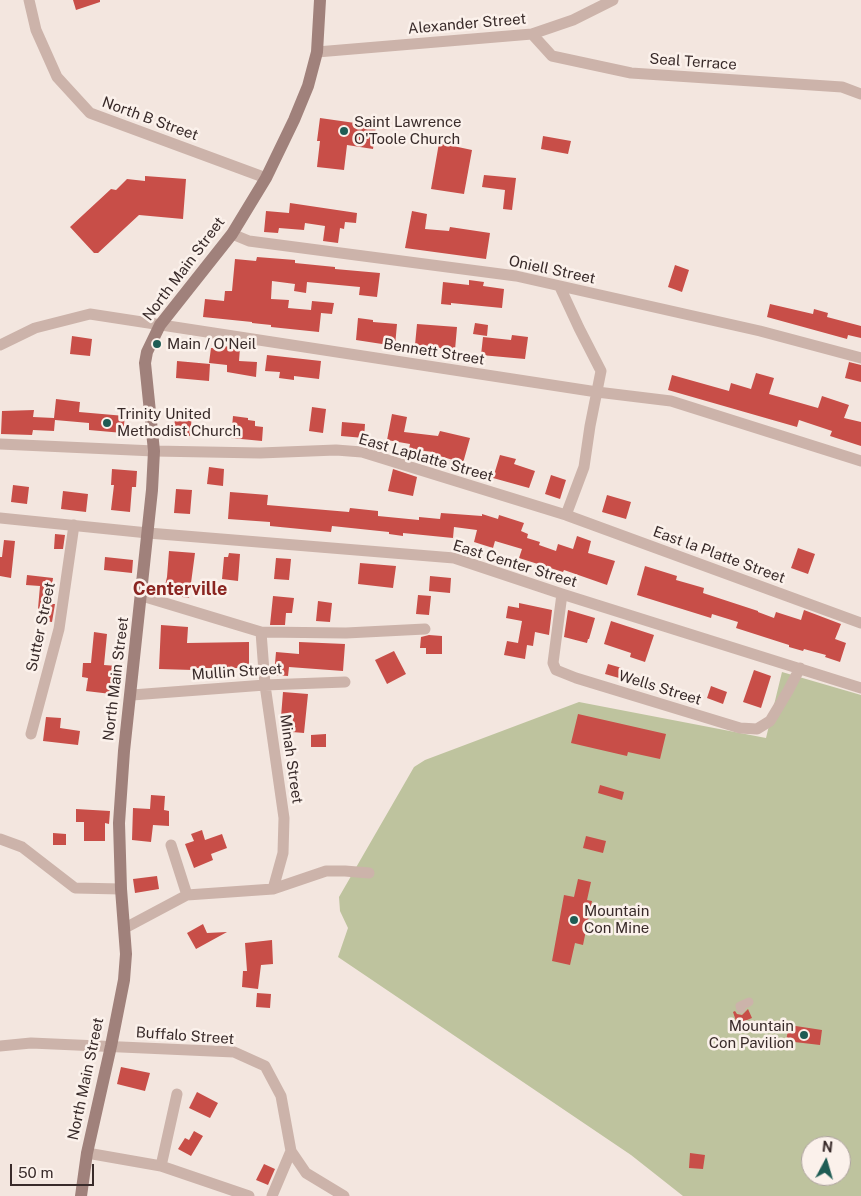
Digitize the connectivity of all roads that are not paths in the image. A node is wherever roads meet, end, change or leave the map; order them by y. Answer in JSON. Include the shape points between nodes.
{"nodes":[{"id":1,"x":29,"y":0,"type":"edge"},
{"id":2,"x":320,"y":0,"type":"edge"},
{"id":3,"x":613,"y":0,"type":"edge"},
{"id":4,"x":532,"y":34,"type":"junction"},
{"id":5,"x":316,"y":52,"type":"junction"},
{"id":6,"x":861,"y":94,"type":"edge"},
{"id":7,"x":266,"y":178,"type":"junction"},
{"id":8,"x":232,"y":234,"type":"junction"},
{"id":9,"x":560,"y":287,"type":"junction"},
{"id":10,"x":160,"y":325,"type":"junction"},
{"id":11,"x":0,"y":345,"type":"edge"},
{"id":12,"x":861,"y":358,"type":"edge"},
{"id":13,"x":596,"y":392,"type":"junction"},
{"id":14,"x":0,"y":444,"type":"edge"},
{"id":15,"x":154,"y":452,"type":"junction"},
{"id":16,"x":861,"y":461,"type":"edge"},
{"id":17,"x":566,"y":515,"type":"junction"},
{"id":18,"x":0,"y":518,"type":"edge"},
{"id":19,"x":74,"y":525,"type":"junction"},
{"id":20,"x":148,"y":533,"type":"junction"},
{"id":21,"x":562,"y":594,"type":"junction"},
{"id":22,"x":142,"y":596,"type":"junction"},
{"id":23,"x":861,"y":623,"type":"edge"},
{"id":24,"x":425,"y":629,"type":"dead end"},
{"id":25,"x":261,"y":632,"type":"junction"},
{"id":26,"x":800,"y":668,"type":"junction"},
{"id":27,"x":345,"y":682,"type":"dead end"},
{"id":28,"x":265,"y":685,"type":"junction"},
{"id":29,"x":861,"y":688,"type":"edge"},
{"id":30,"x":132,"y":694,"type":"junction"},
{"id":31,"x":31,"y":734,"type":"dead end"},
{"id":32,"x":0,"y":839,"type":"edge"},
{"id":33,"x":171,"y":845,"type":"dead end"},
{"id":34,"x":369,"y":873,"type":"dead end"},
{"id":35,"x":121,"y":889,"type":"junction"},
{"id":36,"x":273,"y":889,"type":"junction"},
{"id":37,"x":187,"y":895,"type":"junction"},
{"id":38,"x":125,"y":928,"type":"junction"},
{"id":39,"x":749,"y":1002,"type":"dead end"},
{"id":40,"x":741,"y":1009,"type":"dead end"},
{"id":41,"x":0,"y":1046,"type":"edge"},
{"id":42,"x":111,"y":1046,"type":"junction"},
{"id":43,"x":177,"y":1094,"type":"dead end"},
{"id":44,"x":291,"y":1151,"type":"junction"},
{"id":45,"x":87,"y":1153,"type":"junction"},
{"id":46,"x":160,"y":1166,"type":"junction"},
{"id":47,"x":81,"y":1196,"type":"edge"},
{"id":48,"x":249,"y":1196,"type":"edge"},
{"id":49,"x":272,"y":1196,"type":"edge"},
{"id":50,"x":344,"y":1196,"type":"edge"}],
"edges":[{"from":1,"to":7,"type":"street","name":"North B Street","via":[[36,30],[57,78],[90,113]]},
{"from":2,"to":5,"type":"main road","name":"North Main Street"},
{"from":3,"to":4,"type":"street","name":"Alexander Street","via":[[573,20]]},
{"from":4,"to":5,"type":"street","name":"Alexander Street"},
{"from":4,"to":6,"type":"street","name":"Seal Terrace","via":[[552,56],[631,73],[842,87]]},
{"from":5,"to":7,"type":"main road","name":"North Main Street","via":[[308,86]]},
{"from":7,"to":8,"type":"main road","name":"North Main Street"},
{"from":8,"to":9,"type":"street","name":"Oniell Street","via":[[248,240],[516,276]]},
{"from":8,"to":10,"type":"main road","name":"North Main Street"},
{"from":9,"to":12,"type":"street","name":"Oniell Street","via":[[760,331]]},
{"from":9,"to":13,"type":"street","via":[[601,372]]},
{"from":10,"to":11,"type":"street","name":"Bennett Street","via":[[90,314],[35,328]]},
{"from":10,"to":13,"type":"street","name":"Bennett Street"},
{"from":10,"to":15,"type":"main road","name":"North Main Street","via":[[150,342],[145,363]]},
{"from":13,"to":16,"type":"street","name":"Bennett Street","via":[[671,401]]},
{"from":13,"to":17,"type":"street","via":[[584,467]]},
{"from":14,"to":15,"type":"street","name":"East Laplatte Street"},
{"from":15,"to":17,"type":"street","name":"East Laplatte Street","via":[[362,452]]},
{"from":15,"to":20,"type":"main road","name":"North Main Street"},
{"from":17,"to":23,"type":"street","name":"East la Platte Street"},
{"from":18,"to":19,"type":"street","name":"East Center Street"},
{"from":19,"to":20,"type":"street","name":"East Center Street"},
{"from":19,"to":31,"type":"street","name":"Sutter Street","via":[[59,628]]},
{"from":20,"to":21,"type":"street","name":"East Center Street","via":[[454,558]]},
{"from":20,"to":22,"type":"main road","name":"North Main Street"},
{"from":21,"to":26,"type":"street","name":"East Center Street"},
{"from":21,"to":26,"type":"street","name":"Wells Street","via":[[552,664],[556,670],[576,678],[740,728],[756,729],[770,721]]},
{"from":22,"to":25,"type":"street"},
{"from":22,"to":30,"type":"main road","name":"North Main Street"},
{"from":24,"to":25,"type":"street","via":[[346,634]]},
{"from":25,"to":28,"type":"street","name":"Minah Street"},
{"from":26,"to":29,"type":"street","name":"East Center Street"},
{"from":27,"to":28,"type":"street","name":"Mullin Street"},
{"from":28,"to":30,"type":"street","name":"Mullin Street"},
{"from":28,"to":36,"type":"street","name":"Minah Street","via":[[284,818],[283,853]]},
{"from":30,"to":35,"type":"main road","name":"North Main Street","via":[[119,823]]},
{"from":32,"to":35,"type":"street","via":[[22,847],[75,888]]},
{"from":33,"to":37,"type":"street"},
{"from":34,"to":36,"type":"street","via":[[326,871]]},
{"from":35,"to":38,"type":"main road","name":"North Main Street"},
{"from":36,"to":37,"type":"street"},
{"from":37,"to":38,"type":"street"},
{"from":38,"to":42,"type":"main road","name":"North Main Street","via":[[124,980]]},
{"from":39,"to":40,"type":"street","via":[[740,1006]]},
{"from":41,"to":42,"type":"street","name":"Buffalo Street","via":[[31,1042]]},
{"from":42,"to":44,"type":"street","name":"Buffalo Street","via":[[234,1052],[265,1066],[280,1096]]},
{"from":42,"to":45,"type":"main road","name":"North Main Street"},
{"from":43,"to":46,"type":"street"},
{"from":44,"to":49,"type":"street"},
{"from":44,"to":50,"type":"street","name":"Buffalo Street","via":[[306,1173]]},
{"from":45,"to":46,"type":"street"},
{"from":45,"to":47,"type":"main road","name":"North Main Street"},
{"from":46,"to":48,"type":"street"}]}
